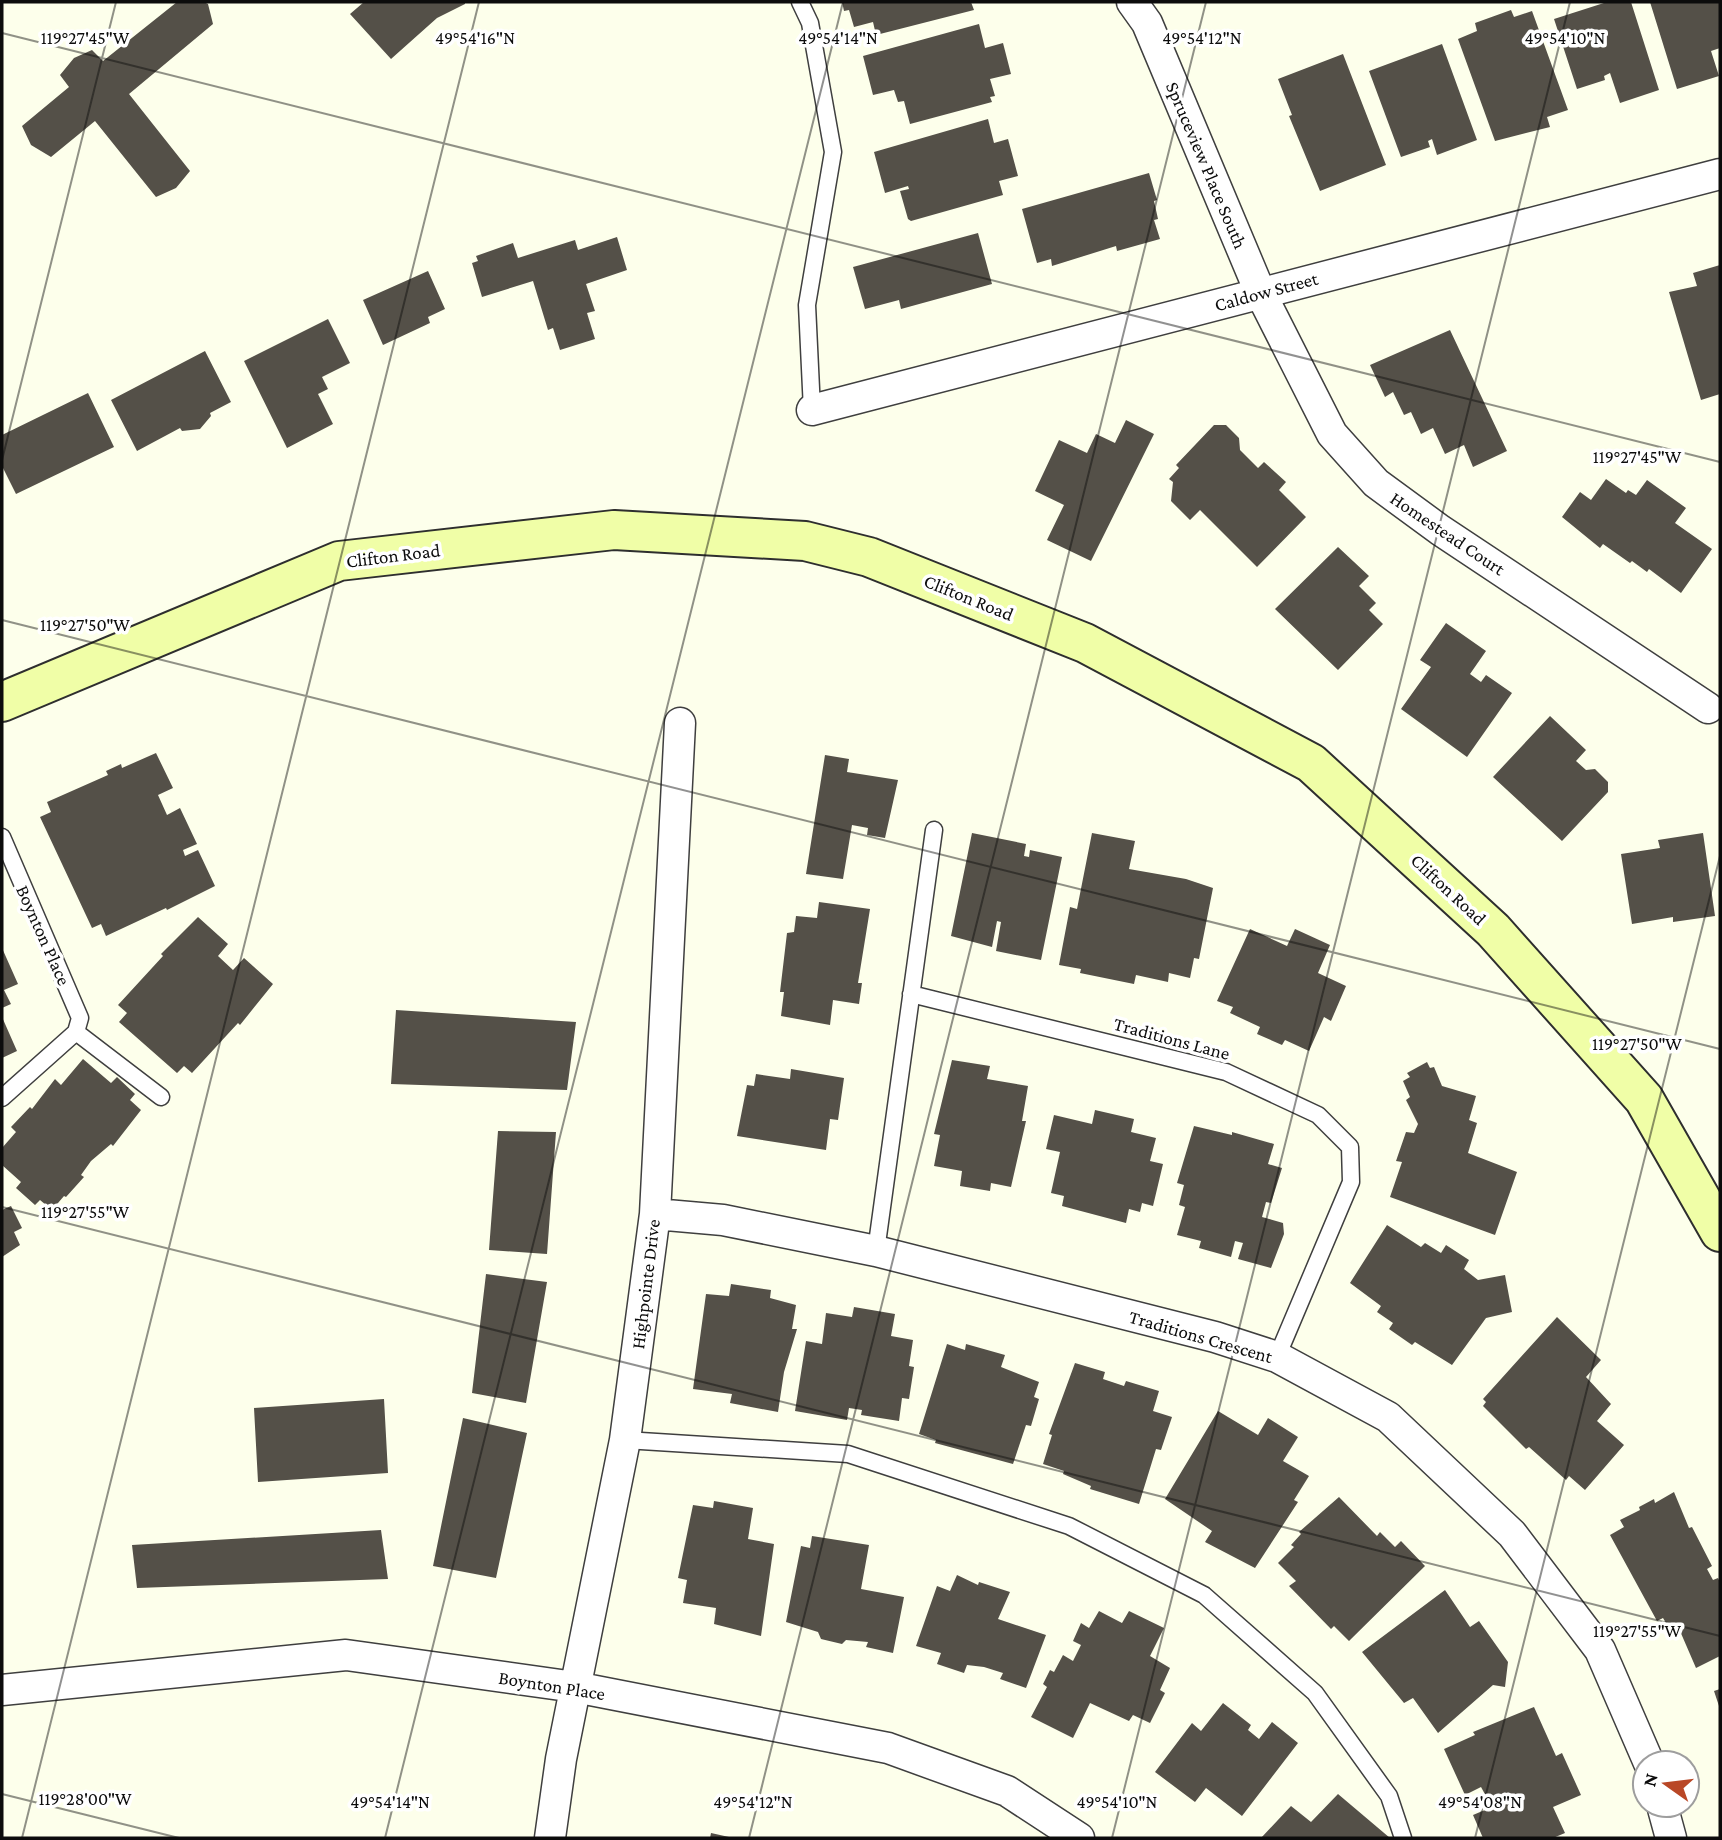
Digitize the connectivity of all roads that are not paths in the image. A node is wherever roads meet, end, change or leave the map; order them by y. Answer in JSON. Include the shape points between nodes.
{"nodes":[{"id":1,"x":800,"y":2,"type":"edge"},
{"id":2,"x":1132,"y":2,"type":"edge"},
{"id":3,"x":1720,"y":174,"type":"edge"},
{"id":4,"x":1261,"y":292,"type":"junction"},
{"id":5,"x":812,"y":410,"type":"joint"},
{"id":6,"x":2,"y":702,"type":"edge"},
{"id":7,"x":1708,"y":708,"type":"dead end"},
{"id":8,"x":680,"y":723,"type":"dead end"},
{"id":9,"x":934,"y":830,"type":"dead end"},
{"id":10,"x":2,"y":838,"type":"edge"},
{"id":11,"x":911,"y":994,"type":"junction"},
{"id":12,"x":76,"y":1032,"type":"junction"},
{"id":13,"x":161,"y":1097,"type":"dead end"},
{"id":14,"x":2,"y":1098,"type":"edge"},
{"id":15,"x":654,"y":1214,"type":"junction"},
{"id":16,"x":1720,"y":1233,"type":"edge"},
{"id":17,"x":876,"y":1251,"type":"junction"},
{"id":18,"x":1277,"y":1357,"type":"junction"},
{"id":19,"x":625,"y":1440,"type":"junction"},
{"id":20,"x":575,"y":1687,"type":"junction"},
{"id":21,"x":2,"y":1690,"type":"edge"},
{"id":22,"x":1643,"y":1749,"type":"edge"},
{"id":23,"x":1666,"y":1819,"type":"edge"},
{"id":24,"x":550,"y":1838,"type":"edge"},
{"id":25,"x":1079,"y":1838,"type":"edge"},
{"id":26,"x":1403,"y":1838,"type":"edge"},
{"id":27,"x":1671,"y":1838,"type":"edge"}],
"edges":[{"from":1,"to":5,"type":"lane","via":[[810,23],[833,152],[807,305]]},
{"from":2,"to":4,"type":"street","name":"Spruceview Place South","via":[[1147,23]]},
{"from":3,"to":4,"type":"street","name":"Caldow Street"},
{"from":4,"to":5,"type":"street","name":"Caldow Street"},
{"from":4,"to":7,"type":"street","name":"Homestead Court","via":[[1332,434],[1376,483]]},
{"from":6,"to":16,"type":"main road","name":"Clifton Road","via":[[339,561],[614,530],[805,541],[869,557],[1085,643],[1311,763],[1493,930],[1644,1098]]},
{"from":8,"to":15,"type":"street","name":"Highpointe Drive"},
{"from":9,"to":11,"type":"lane"},
{"from":10,"to":12,"type":"lane","name":"Boynton Place","via":[[80,1018]]},
{"from":11,"to":17,"type":"lane"},
{"from":11,"to":18,"type":"lane","name":"Traditions Lane","via":[[1226,1072],[1318,1115],[1350,1146],[1351,1182]]},
{"from":12,"to":13,"type":"lane"},
{"from":12,"to":14,"type":"lane"},
{"from":15,"to":17,"type":"street","name":"Traditions Crescent","via":[[723,1220]]},
{"from":15,"to":19,"type":"street","name":"Highpointe Drive"},
{"from":17,"to":18,"type":"street","name":"Traditions Crescent"},
{"from":18,"to":22,"type":"street","name":"Traditions Crescent","via":[[1388,1417],[1512,1534],[1601,1650]]},
{"from":19,"to":20,"type":"street","name":"Highpointe Drive"},
{"from":19,"to":26,"type":"lane","via":[[848,1454],[1069,1526],[1204,1595],[1315,1693],[1389,1796]]},
{"from":20,"to":21,"type":"street","name":"Boynton Place","via":[[346,1655]]},
{"from":20,"to":24,"type":"street","name":"Highpointe Drive"},
{"from":20,"to":25,"type":"street","name":"Boynton Place","via":[[888,1748],[1007,1791]]},
{"from":23,"to":27,"type":"street"}]}
